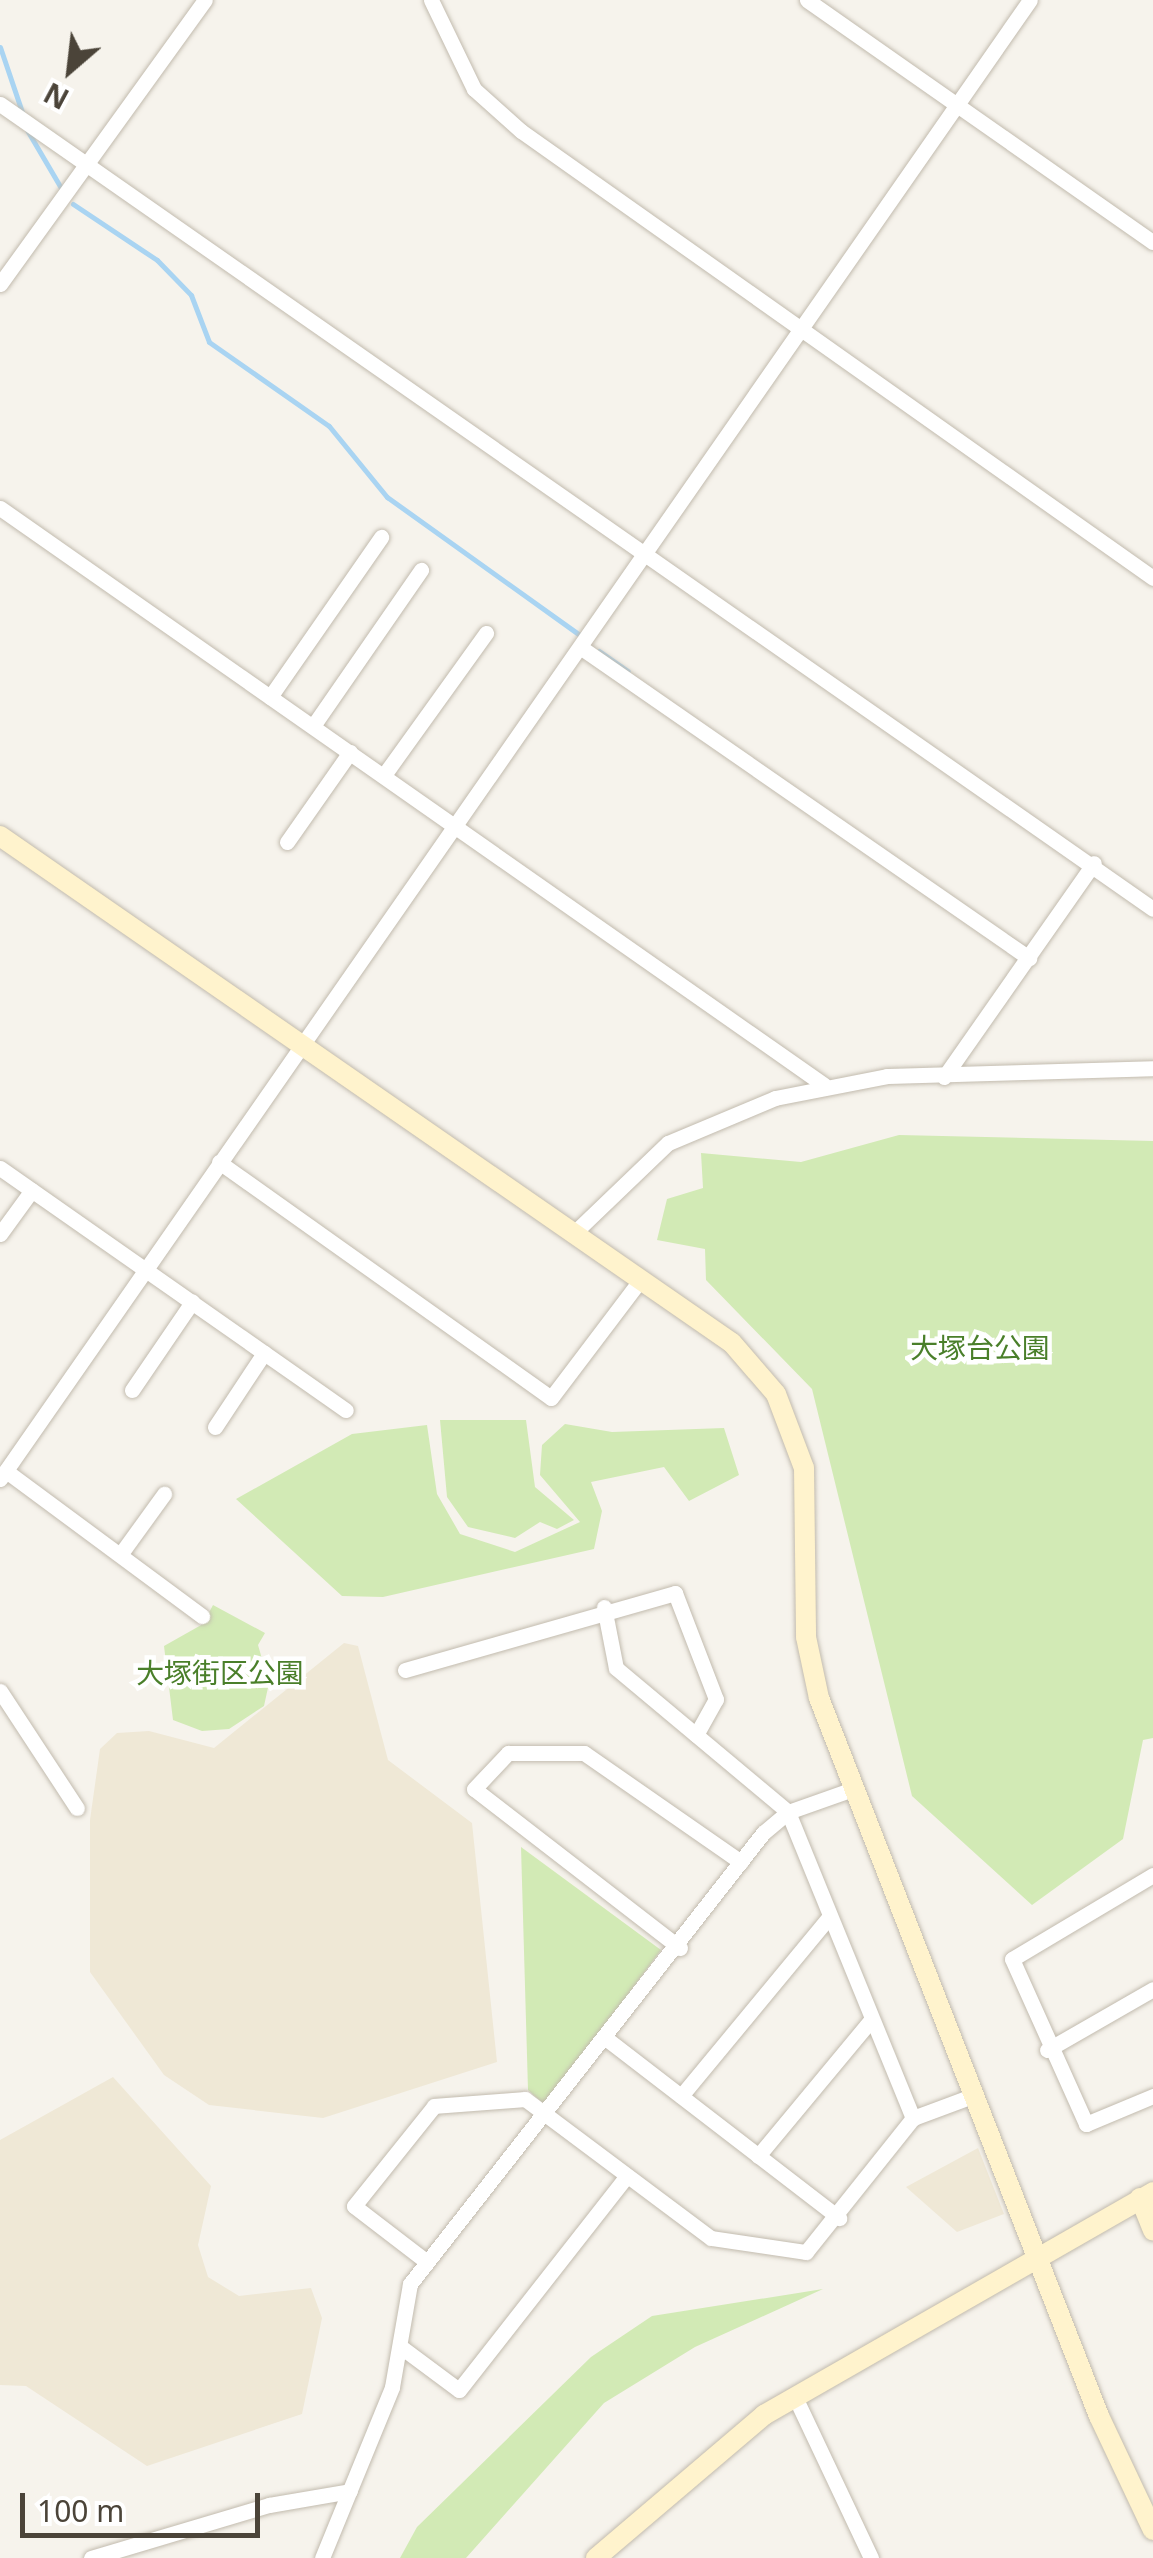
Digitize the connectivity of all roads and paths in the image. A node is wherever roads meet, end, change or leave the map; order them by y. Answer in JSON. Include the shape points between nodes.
{"nodes":[{"id":1,"x":205,"y":0,"type":"edge"},
{"id":2,"x":431,"y":0,"type":"edge"},
{"id":3,"x":807,"y":0,"type":"edge"},
{"id":4,"x":1030,"y":0,"type":"edge"},
{"id":5,"x":955,"y":102,"type":"junction"},
{"id":6,"x":0,"y":104,"type":"edge"},
{"id":7,"x":89,"y":166,"type":"junction"},
{"id":8,"x":1153,"y":242,"type":"edge"},
{"id":9,"x":0,"y":284,"type":"edge"},
{"id":10,"x":799,"y":330,"type":"junction"},
{"id":11,"x":0,"y":508,"type":"edge"},
{"id":12,"x":381,"y":537,"type":"dead end"},
{"id":13,"x":648,"y":553,"type":"junction"},
{"id":14,"x":421,"y":570,"type":"dead end"},
{"id":15,"x":1153,"y":578,"type":"edge"},
{"id":16,"x":486,"y":634,"type":"dead end"},
{"id":17,"x":583,"y":649,"type":"junction"},
{"id":18,"x":270,"y":696,"type":"junction"},
{"id":19,"x":313,"y":726,"type":"junction"},
{"id":20,"x":350,"y":752,"type":"junction"},
{"id":21,"x":384,"y":774,"type":"junction"},
{"id":22,"x":461,"y":825,"type":"junction"},
{"id":23,"x":0,"y":836,"type":"edge"},
{"id":24,"x":287,"y":842,"type":"dead end"},
{"id":25,"x":1094,"y":863,"type":"junction"},
{"id":26,"x":1153,"y":909,"type":"edge"},
{"id":27,"x":1029,"y":958,"type":"junction"},
{"id":28,"x":301,"y":1046,"type":"junction"},
{"id":29,"x":1153,"y":1068,"type":"edge"},
{"id":30,"x":944,"y":1077,"type":"junction"},
{"id":31,"x":824,"y":1085,"type":"junction"},
{"id":32,"x":219,"y":1162,"type":"junction"},
{"id":33,"x":0,"y":1168,"type":"edge"},
{"id":34,"x":32,"y":1190,"type":"junction"},
{"id":35,"x":574,"y":1233,"type":"junction"},
{"id":36,"x":0,"y":1234,"type":"edge"},
{"id":37,"x":144,"y":1269,"type":"junction"},
{"id":38,"x":641,"y":1279,"type":"junction"},
{"id":39,"x":192,"y":1302,"type":"junction"},
{"id":40,"x":264,"y":1353,"type":"junction"},
{"id":41,"x":132,"y":1390,"type":"dead end"},
{"id":42,"x":346,"y":1410,"type":"dead end"},
{"id":43,"x":214,"y":1427,"type":"dead end"},
{"id":44,"x":3,"y":1475,"type":"edge"},
{"id":45,"x":164,"y":1494,"type":"dead end"},
{"id":46,"x":122,"y":1552,"type":"junction"},
{"id":47,"x":604,"y":1606,"type":"junction"},
{"id":48,"x":202,"y":1616,"type":"dead end"},
{"id":49,"x":406,"y":1670,"type":"dead end"},
{"id":50,"x":0,"y":1692,"type":"edge"},
{"id":51,"x":696,"y":1735,"type":"junction"},
{"id":52,"x":853,"y":1788,"type":"junction"},
{"id":53,"x":77,"y":1808,"type":"dead end"},
{"id":54,"x":788,"y":1812,"type":"junction"},
{"id":55,"x":741,"y":1862,"type":"junction"},
{"id":56,"x":1153,"y":1875,"type":"edge"},
{"id":57,"x":828,"y":1918,"type":"junction"},
{"id":58,"x":680,"y":1948,"type":"junction"},
{"id":59,"x":1153,"y":1989,"type":"edge"},
{"id":60,"x":870,"y":2021,"type":"junction"},
{"id":61,"x":608,"y":2040,"type":"junction"},
{"id":62,"x":1047,"y":2050,"type":"junction"},
{"id":63,"x":975,"y":2094,"type":"junction"},
{"id":64,"x":681,"y":2096,"type":"junction"},
{"id":65,"x":1153,"y":2096,"type":"edge"},
{"id":66,"x":548,"y":2116,"type":"junction"},
{"id":67,"x":912,"y":2118,"type":"junction"},
{"id":68,"x":758,"y":2156,"type":"junction"},
{"id":69,"x":626,"y":2176,"type":"junction"},
{"id":70,"x":1146,"y":2195,"type":"edge"},
{"id":71,"x":839,"y":2218,"type":"junction"},
{"id":72,"x":1153,"y":2230,"type":"edge"},
{"id":73,"x":1038,"y":2256,"type":"junction"},
{"id":74,"x":427,"y":2262,"type":"junction"},
{"id":75,"x":401,"y":2347,"type":"junction"},
{"id":76,"x":795,"y":2398,"type":"junction"},
{"id":77,"x":350,"y":2491,"type":"junction"},
{"id":78,"x":1153,"y":2530,"type":"edge"},
{"id":79,"x":111,"y":2554,"type":"edge"},
{"id":80,"x":866,"y":2555,"type":"edge"},
{"id":81,"x":91,"y":2558,"type":"edge"},
{"id":82,"x":322,"y":2558,"type":"edge"},
{"id":83,"x":596,"y":2558,"type":"edge"}],
"edges":[{"from":1,"to":7,"type":"street"},
{"from":2,"to":10,"type":"street","via":[[484,101]]},
{"from":3,"to":5,"type":"street"},
{"from":4,"to":5,"type":"street"},
{"from":5,"to":8,"type":"street"},
{"from":5,"to":10,"type":"street"},
{"from":6,"to":7,"type":"street"},
{"from":7,"to":9,"type":"street"},
{"from":7,"to":13,"type":"street"},
{"from":10,"to":13,"type":"street"},
{"from":10,"to":15,"type":"street"},
{"from":11,"to":18,"type":"street"},
{"from":12,"to":18,"type":"street"},
{"from":13,"to":17,"type":"street"},
{"from":13,"to":25,"type":"street"},
{"from":14,"to":19,"type":"street"},
{"from":16,"to":21,"type":"street"},
{"from":17,"to":22,"type":"street"},
{"from":17,"to":27,"type":"street"},
{"from":18,"to":19,"type":"street"},
{"from":19,"to":20,"type":"street"},
{"from":20,"to":21,"type":"street"},
{"from":20,"to":24,"type":"street"},
{"from":21,"to":22,"type":"street"},
{"from":22,"to":28,"type":"street"},
{"from":22,"to":31,"type":"street"},
{"from":23,"to":28,"type":"street"},
{"from":25,"to":26,"type":"street"},
{"from":25,"to":27,"type":"street"},
{"from":27,"to":30,"type":"street"},
{"from":28,"to":32,"type":"street"},
{"from":28,"to":35,"type":"street"},
{"from":29,"to":30,"type":"street"},
{"from":30,"to":31,"type":"street"},
{"from":31,"to":35,"type":"street","via":[[724,1114],[668,1142]]},
{"from":32,"to":37,"type":"street"},
{"from":32,"to":38,"type":"street","via":[[551,1398]]},
{"from":33,"to":34,"type":"street"},
{"from":34,"to":36,"type":"street"},
{"from":34,"to":37,"type":"street"},
{"from":35,"to":38,"type":"street"},
{"from":37,"to":39,"type":"street"},
{"from":37,"to":44,"type":"street"},
{"from":38,"to":52,"type":"street","via":[[732,1343],[794,1428],[806,1637]]},
{"from":39,"to":40,"type":"street"},
{"from":39,"to":41,"type":"street"},
{"from":40,"to":42,"type":"street"},
{"from":40,"to":43,"type":"street"},
{"from":44,"to":46,"type":"street"},
{"from":45,"to":46,"type":"street"},
{"from":46,"to":48,"type":"street"},
{"from":47,"to":49,"type":"street"},
{"from":47,"to":51,"type":"street","via":[[616,1668]]},
{"from":47,"to":51,"type":"street","via":[[667,1592],[684,1600],[716,1699]]},
{"from":50,"to":53,"type":"street"},
{"from":51,"to":54,"type":"street"},
{"from":52,"to":54,"type":"street"},
{"from":52,"to":63,"type":"street"},
{"from":54,"to":55,"type":"street"},
{"from":54,"to":57,"type":"street"},
{"from":55,"to":58,"type":"street"},
{"from":55,"to":58,"type":"street","via":[[584,1754],[508,1753],[474,1789]]},
{"from":56,"to":62,"type":"street","via":[[1012,1959]]},
{"from":57,"to":60,"type":"street"},
{"from":57,"to":64,"type":"street"},
{"from":58,"to":61,"type":"street"},
{"from":59,"to":62,"type":"street"},
{"from":60,"to":67,"type":"street"},
{"from":60,"to":68,"type":"street"},
{"from":61,"to":64,"type":"street"},
{"from":61,"to":66,"type":"street"},
{"from":62,"to":65,"type":"street","via":[[1086,2124]]},
{"from":63,"to":67,"type":"street"},
{"from":63,"to":73,"type":"street"},
{"from":64,"to":68,"type":"street"},
{"from":66,"to":69,"type":"street"},
{"from":66,"to":74,"type":"street"},
{"from":66,"to":74,"type":"street","via":[[524,2099],[434,2106],[354,2206]]},
{"from":67,"to":71,"type":"street"},
{"from":68,"to":71,"type":"street"},
{"from":69,"to":71,"type":"street","via":[[734,2248],[806,2252]]},
{"from":69,"to":75,"type":"street","via":[[459,2390]]},
{"from":70,"to":72,"type":"street"},
{"from":70,"to":73,"type":"street"},
{"from":73,"to":76,"type":"street"},
{"from":73,"to":78,"type":"street"},
{"from":74,"to":75,"type":"street","via":[[410,2284]]},
{"from":75,"to":77,"type":"street"},
{"from":76,"to":80,"type":"street"},
{"from":76,"to":83,"type":"street"},
{"from":77,"to":79,"type":"street"},
{"from":77,"to":82,"type":"street"},
{"from":79,"to":81,"type":"street"}]}
